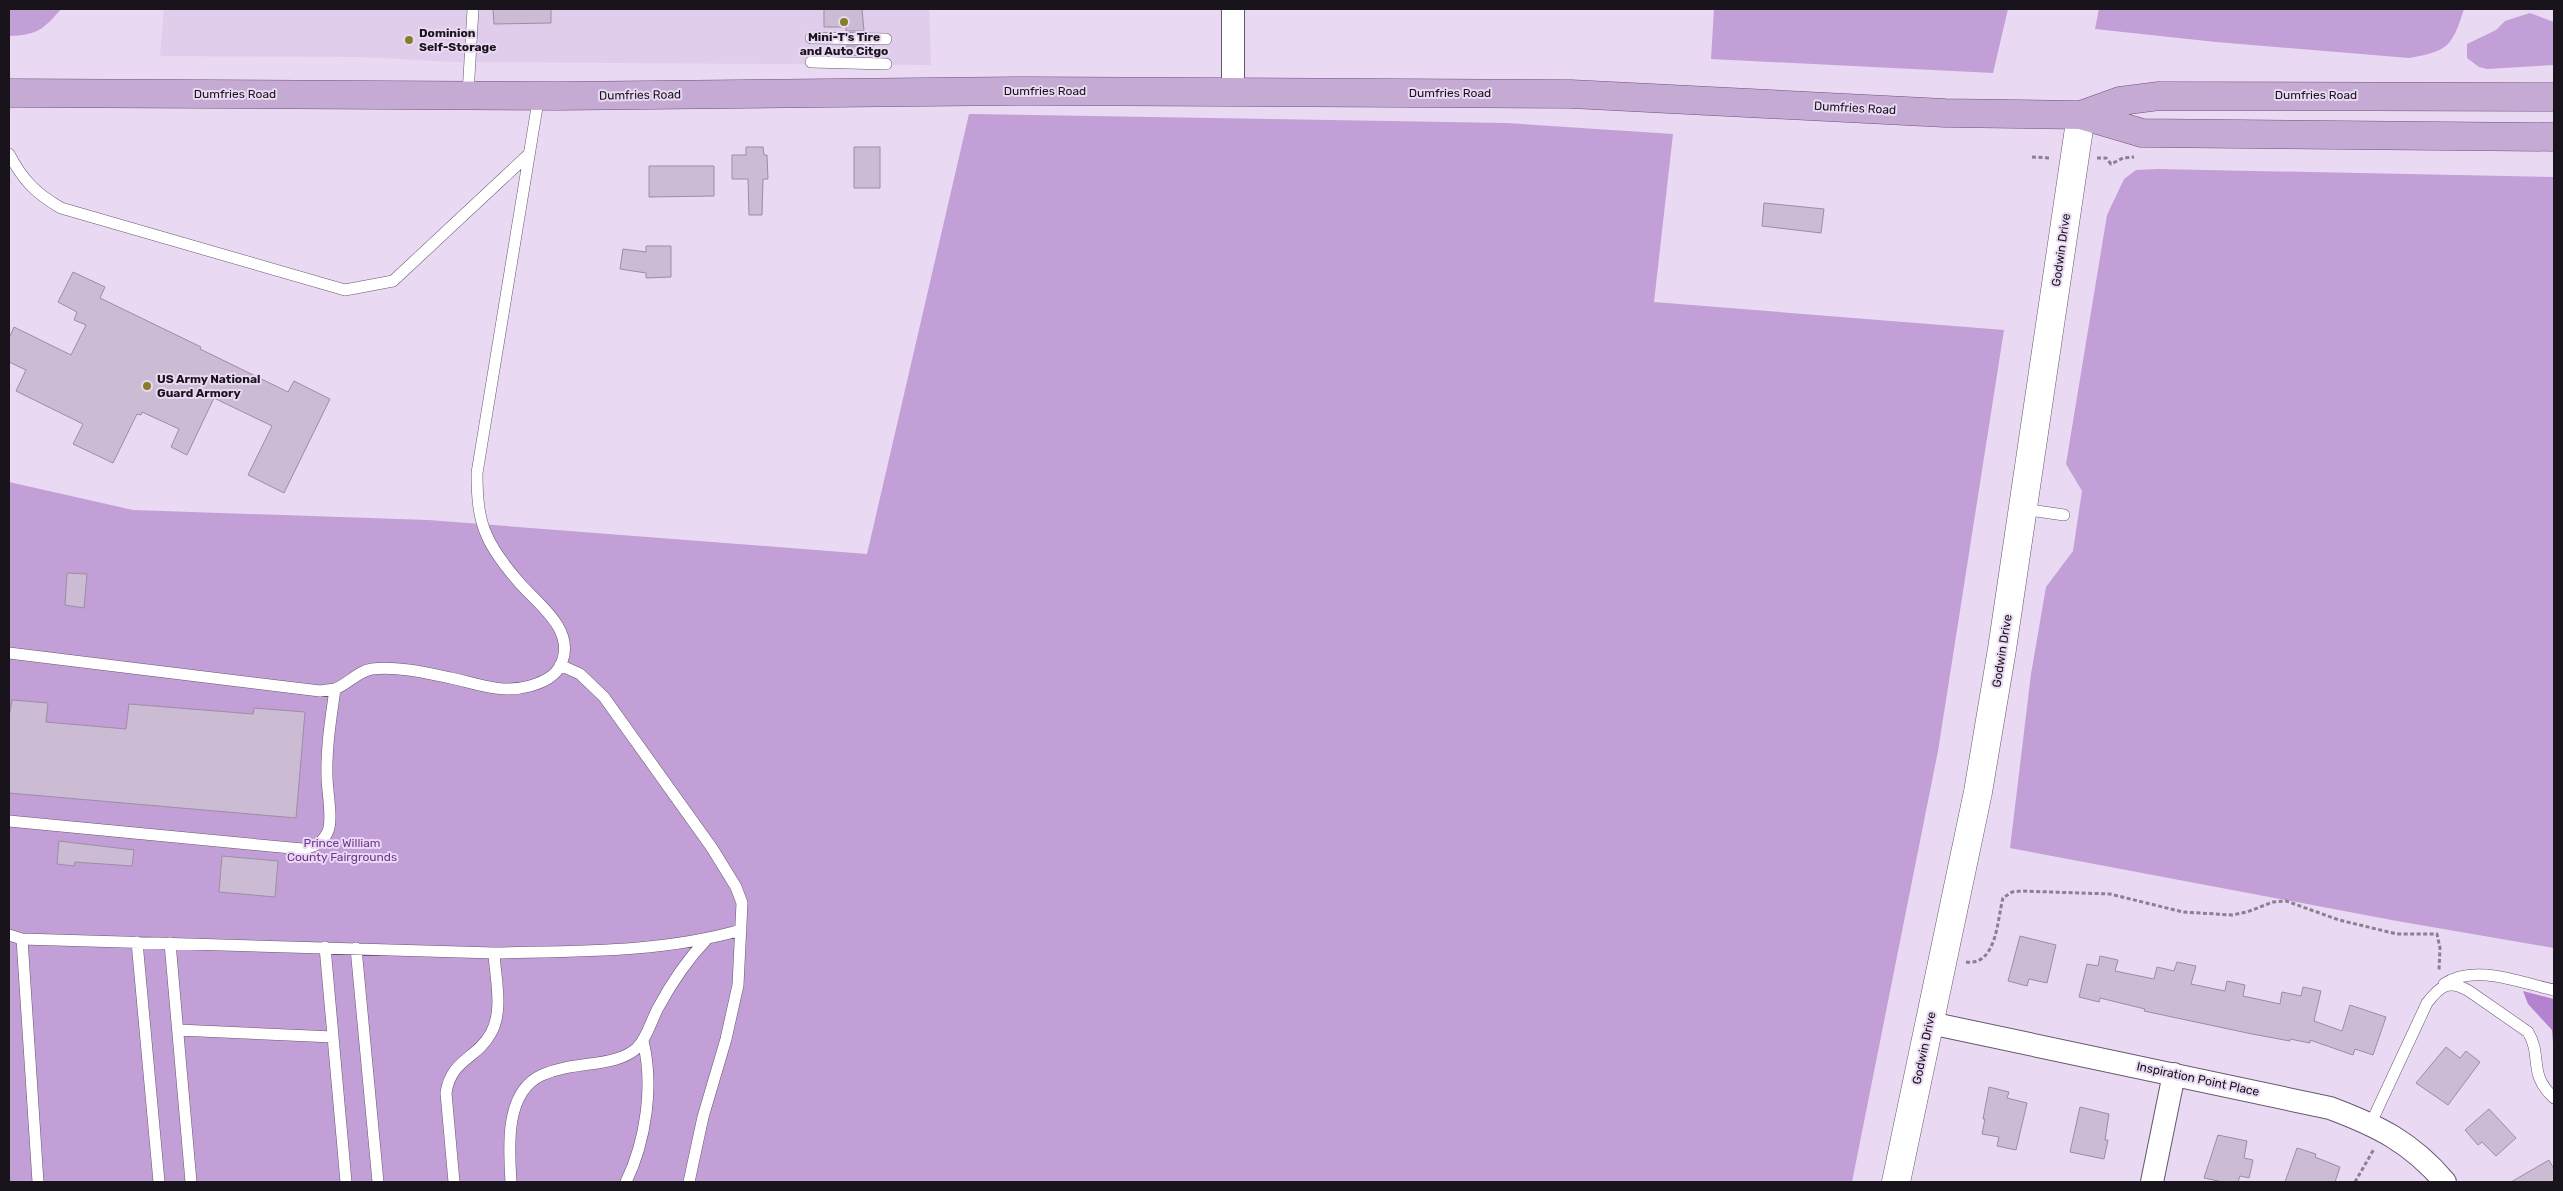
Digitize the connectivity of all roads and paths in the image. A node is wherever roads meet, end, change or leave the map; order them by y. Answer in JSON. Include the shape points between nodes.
{"nodes":[{"id":1,"x":473,"y":9,"type":"edge"},
{"id":2,"x":1233,"y":9,"type":"edge"},
{"id":3,"x":811,"y":38,"type":"dead end"},
{"id":4,"x":886,"y":39,"type":"dead end"},
{"id":5,"x":811,"y":62,"type":"dead end"},
{"id":6,"x":886,"y":64,"type":"dead end"},
{"id":7,"x":1232,"y":92,"type":"junction"},
{"id":8,"x":9,"y":93,"type":"edge"},
{"id":9,"x":468,"y":94,"type":"junction"},
{"id":10,"x":539,"y":95,"type":"junction"},
{"id":11,"x":2554,"y":97,"type":"edge"},
{"id":12,"x":2081,"y":114,"type":"junction"},
{"id":13,"x":2554,"y":137,"type":"edge"},
{"id":14,"x":9,"y":154,"type":"edge"},
{"id":15,"x":529,"y":154,"type":"junction"},
{"id":16,"x":2106,"y":158,"type":"dead end"},
{"id":17,"x":2111,"y":164,"type":"dead end"},
{"id":18,"x":2023,"y":509,"type":"junction"},
{"id":19,"x":2064,"y":515,"type":"dead end"},
{"id":20,"x":9,"y":653,"type":"edge"},
{"id":21,"x":560,"y":665,"type":"junction"},
{"id":22,"x":335,"y":689,"type":"junction"},
{"id":23,"x":9,"y":821,"type":"edge"},
{"id":24,"x":740,"y":930,"type":"junction"},
{"id":25,"x":9,"y":935,"type":"edge"},
{"id":26,"x":22,"y":939,"type":"junction"},
{"id":27,"x":706,"y":940,"type":"junction"},
{"id":28,"x":137,"y":942,"type":"junction"},
{"id":29,"x":170,"y":943,"type":"junction"},
{"id":30,"x":325,"y":948,"type":"junction"},
{"id":31,"x":356,"y":948,"type":"junction"},
{"id":32,"x":494,"y":952,"type":"junction"},
{"id":33,"x":1963,"y":961,"type":"dead end"},
{"id":34,"x":2438,"y":990,"type":"junction"},
{"id":35,"x":2554,"y":990,"type":"edge"},
{"id":36,"x":1930,"y":1023,"type":"junction"},
{"id":37,"x":178,"y":1030,"type":"junction"},
{"id":38,"x":333,"y":1037,"type":"junction"},
{"id":39,"x":643,"y":1041,"type":"junction"},
{"id":40,"x":2174,"y":1074,"type":"junction"},
{"id":41,"x":2554,"y":1098,"type":"edge"},
{"id":42,"x":2377,"y":1127,"type":"junction"},
{"id":43,"x":38,"y":1182,"type":"edge"},
{"id":44,"x":159,"y":1182,"type":"edge"},
{"id":45,"x":191,"y":1182,"type":"edge"},
{"id":46,"x":346,"y":1182,"type":"edge"},
{"id":47,"x":378,"y":1182,"type":"edge"},
{"id":48,"x":454,"y":1182,"type":"edge"},
{"id":49,"x":512,"y":1182,"type":"edge"},
{"id":50,"x":626,"y":1182,"type":"edge"},
{"id":51,"x":689,"y":1182,"type":"edge"},
{"id":52,"x":1896,"y":1182,"type":"edge"},
{"id":53,"x":2152,"y":1182,"type":"edge"},
{"id":54,"x":2355,"y":1182,"type":"edge"},
{"id":55,"x":2444,"y":1182,"type":"edge"}],
"edges":[{"from":1,"to":9,"type":"lane"},
{"from":2,"to":7,"type":"street"},
{"from":3,"to":4,"type":"lane"},
{"from":5,"to":6,"type":"lane"},
{"from":7,"to":10,"type":"main road","name":"Dumfries Road"},
{"from":7,"to":12,"type":"main road","name":"Dumfries Road","via":[[1570,94],[1945,113]]},
{"from":8,"to":9,"type":"main road","name":"Dumfries Road"},
{"from":9,"to":10,"type":"main road","name":"Dumfries Road"},
{"from":10,"to":15,"type":"lane"},
{"from":11,"to":12,"type":"main road","name":"Dumfries Road","via":[[2159,96],[2120,101]]},
{"from":12,"to":13,"type":"main road","name":"Dumfries Road","via":[[2142,133]]},
{"from":12,"to":18,"type":"street","name":"Godwin Drive"},
{"from":14,"to":15,"type":"lane","via":[[39,195],[61,208],[344,290],[392,281]]},
{"from":15,"to":21,"type":"lane","via":[[477,473],[477,495],[487,537],[503,563],[548,612],[561,632],[564,644]]},
{"from":16,"to":17,"type":"path"},
{"from":18,"to":19,"type":"lane"},
{"from":18,"to":36,"type":"street","name":"Godwin Drive","via":[[1978,792]]},
{"from":20,"to":22,"type":"lane","via":[[320,692]]},
{"from":21,"to":22,"type":"lane","via":[[544,682],[526,687],[502,689],[405,671],[372,670]]},
{"from":21,"to":24,"type":"lane","via":[[580,674],[604,697],[712,848],[742,903]]},
{"from":22,"to":23,"type":"lane","via":[[327,776],[329,828],[322,841],[313,847],[302,849]]},
{"from":24,"to":27,"type":"lane"},
{"from":24,"to":51,"type":"lane","via":[[738,985]]},
{"from":25,"to":26,"type":"lane"},
{"from":26,"to":28,"type":"lane"},
{"from":26,"to":43,"type":"lane"},
{"from":27,"to":32,"type":"lane","via":[[563,952]]},
{"from":27,"to":39,"type":"lane","via":[[674,979]]},
{"from":28,"to":29,"type":"lane"},
{"from":28,"to":44,"type":"lane"},
{"from":29,"to":30,"type":"lane"},
{"from":29,"to":37,"type":"lane"},
{"from":30,"to":31,"type":"lane"},
{"from":30,"to":38,"type":"lane"},
{"from":31,"to":32,"type":"lane"},
{"from":31,"to":47,"type":"lane"},
{"from":32,"to":48,"type":"lane","via":[[498,1010],[492,1033],[479,1049],[454,1069],[446,1092]]},
{"from":33,"to":34,"type":"path","via":[[1973,963],[1985,957],[1992,943],[2003,898],[2012,892],[2110,894],[2183,912],[2232,915],[2286,901],[2339,920],[2397,934],[2436,934],[2439,936],[2440,960]]},
{"from":34,"to":35,"type":"lane","via":[[2460,976],[2476,974]]},
{"from":34,"to":41,"type":"lane","via":[[2448,985],[2462,987],[2528,1032],[2539,1081]]},
{"from":34,"to":42,"type":"lane","via":[[2416,1024]]},
{"from":36,"to":40,"type":"street","name":"Inspiration Point Place"},
{"from":36,"to":52,"type":"street","name":"Godwin Drive"},
{"from":37,"to":38,"type":"lane"},
{"from":37,"to":45,"type":"lane"},
{"from":38,"to":46,"type":"lane"},
{"from":39,"to":49,"type":"lane","via":[[620,1058],[563,1068],[541,1076],[527,1086],[512,1118],[509,1152]]},
{"from":39,"to":50,"type":"lane","via":[[649,1081],[634,1165]]},
{"from":40,"to":42,"type":"street","name":"Inspiration Point Place","via":[[2330,1108]]},
{"from":40,"to":53,"type":"street"},
{"from":42,"to":54,"type":"path"},
{"from":42,"to":55,"type":"street","name":"Inspiration Point Place","via":[[2402,1141],[2430,1164]]}]}
